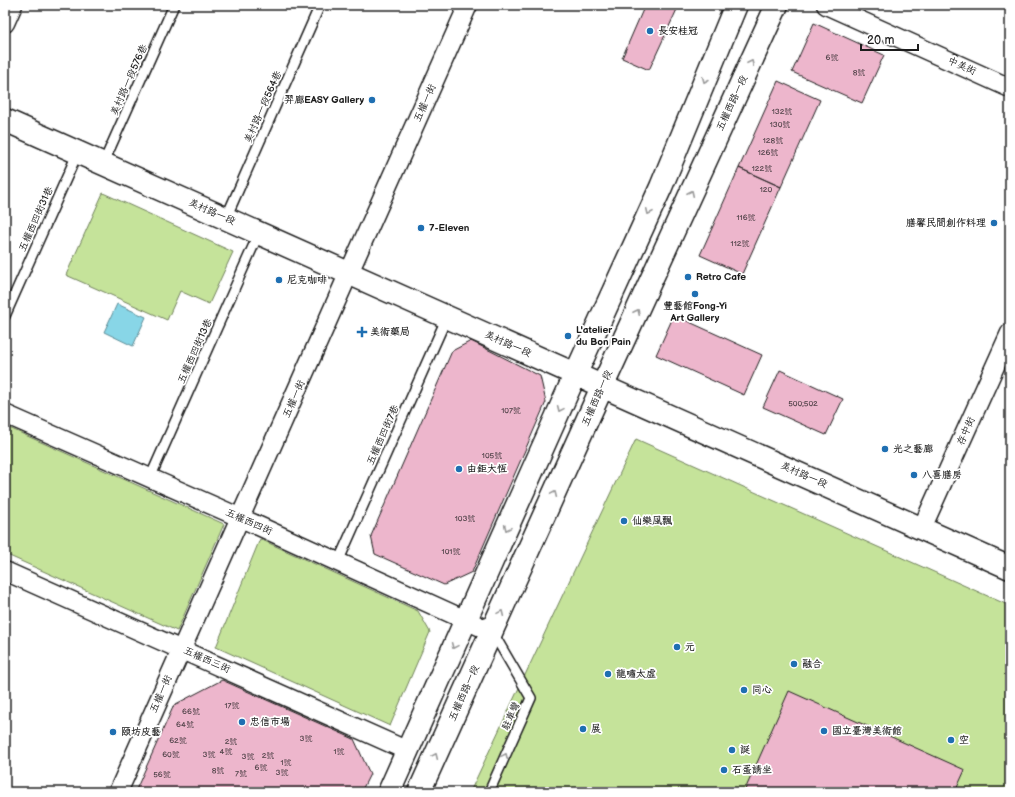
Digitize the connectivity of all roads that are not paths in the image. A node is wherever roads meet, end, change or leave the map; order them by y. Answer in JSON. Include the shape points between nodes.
{"nodes":[{"id":1,"x":13,"y":5,"type":"edge"},
{"id":2,"x":174,"y":5,"type":"edge"},
{"id":3,"x":320,"y":5,"type":"edge"},
{"id":4,"x":468,"y":5,"type":"edge"},
{"id":5,"x":736,"y":5,"type":"edge"},
{"id":6,"x":777,"y":5,"type":"edge"},
{"id":7,"x":826,"y":5,"type":"edge"},
{"id":8,"x":5,"y":23,"type":"edge"},
{"id":9,"x":1010,"y":88,"type":"edge"},
{"id":10,"x":5,"y":120,"type":"edge"},
{"id":11,"x":78,"y":152,"type":"junction"},
{"id":12,"x":103,"y":164,"type":"junction"},
{"id":13,"x":226,"y":218,"type":"junction"},
{"id":14,"x":260,"y":233,"type":"junction"},
{"id":15,"x":350,"y":274,"type":"junction"},
{"id":16,"x":5,"y":316,"type":"edge"},
{"id":17,"x":447,"y":317,"type":"junction"},
{"id":18,"x":1010,"y":333,"type":"edge"},
{"id":19,"x":576,"y":373,"type":"junction"},
{"id":20,"x":603,"y":385,"type":"junction"},
{"id":21,"x":5,"y":414,"type":"edge"},
{"id":22,"x":150,"y":478,"type":"junction"},
{"id":23,"x":241,"y":518,"type":"junction"},
{"id":24,"x":922,"y":528,"type":"junction"},
{"id":25,"x":338,"y":562,"type":"junction"},
{"id":26,"x":1010,"y":568,"type":"edge"},
{"id":27,"x":5,"y":571,"type":"edge"},
{"id":28,"x":466,"y":620,"type":"junction"},
{"id":29,"x":492,"y":632,"type":"junction"},
{"id":30,"x":181,"y":649,"type":"junction"},
{"id":31,"x":408,"y":751,"type":"junction"},
{"id":32,"x":118,"y":792,"type":"edge"},
{"id":33,"x":389,"y":792,"type":"edge"},
{"id":34,"x":419,"y":792,"type":"edge"},
{"id":35,"x":489,"y":792,"type":"edge"}],
"edges":[{"from":1,"to":8,"type":"street"},
{"from":2,"to":12,"type":"lane","name":"美村路一段576巷"},
{"from":3,"to":13,"type":"lane","name":"美村路一段564巷"},
{"from":4,"to":15,"type":"street","name":"五權一街"},
{"from":5,"to":19,"type":"main road","one_way":true,"via":[[661,187]]},
{"from":20,"to":6,"type":"main road","name":"五權西路一段","one_way":true},
{"from":7,"to":9,"type":"street","name":"中美街"},
{"from":10,"to":11,"type":"main road","name":"美村路一段"},
{"from":11,"to":12,"type":"main road","name":"美村路一段"},
{"from":11,"to":16,"type":"lane","name":"五權西四街31巷"},
{"from":12,"to":13,"type":"main road","name":"美村路一段"},
{"from":13,"to":14,"type":"main road","name":"美村路一段"},
{"from":14,"to":15,"type":"main road","name":"美村路一段"},
{"from":14,"to":22,"type":"lane","name":"五權西四街13巷"},
{"from":15,"to":17,"type":"main road","name":"美村路一段"},
{"from":15,"to":23,"type":"street","name":"五權一街"},
{"from":17,"to":19,"type":"main road","name":"美村路一段"},
{"from":17,"to":25,"type":"lane","name":"五權西四街7巷"},
{"from":18,"to":24,"type":"street","name":"存中街"},
{"from":19,"to":20,"type":"main road","name":"美村路一段"},
{"from":19,"to":28,"type":"main road","one_way":true},
{"from":20,"to":24,"type":"main road","name":"美村路一段"},
{"from":29,"to":20,"type":"main road","name":"五權西路一段","one_way":true},
{"from":21,"to":22,"type":"street","name":"五權西四街"},
{"from":22,"to":23,"type":"street","name":"五權西四街"},
{"from":23,"to":25,"type":"street","name":"五權西四街"},
{"from":23,"to":30,"type":"street","name":"五權一街"},
{"from":24,"to":26,"type":"main road","name":"美村路一段"},
{"from":25,"to":28,"type":"street","name":"五權西四街"},
{"from":27,"to":30,"type":"street","name":"五權西三街"},
{"from":28,"to":29,"type":"street","name":"五權西四街"},
{"from":28,"to":31,"type":"main road","one_way":true},
{"from":34,"to":29,"type":"main road","name":"五權西路一段","one_way":true},
{"from":35,"to":29,"type":"lane","name":"駐車彎","one_way":true,"via":[[531,698]]},
{"from":30,"to":31,"type":"street","name":"五權西三街"},
{"from":30,"to":32,"type":"street","name":"五權一街"},
{"from":31,"to":33,"type":"main road"}]}
